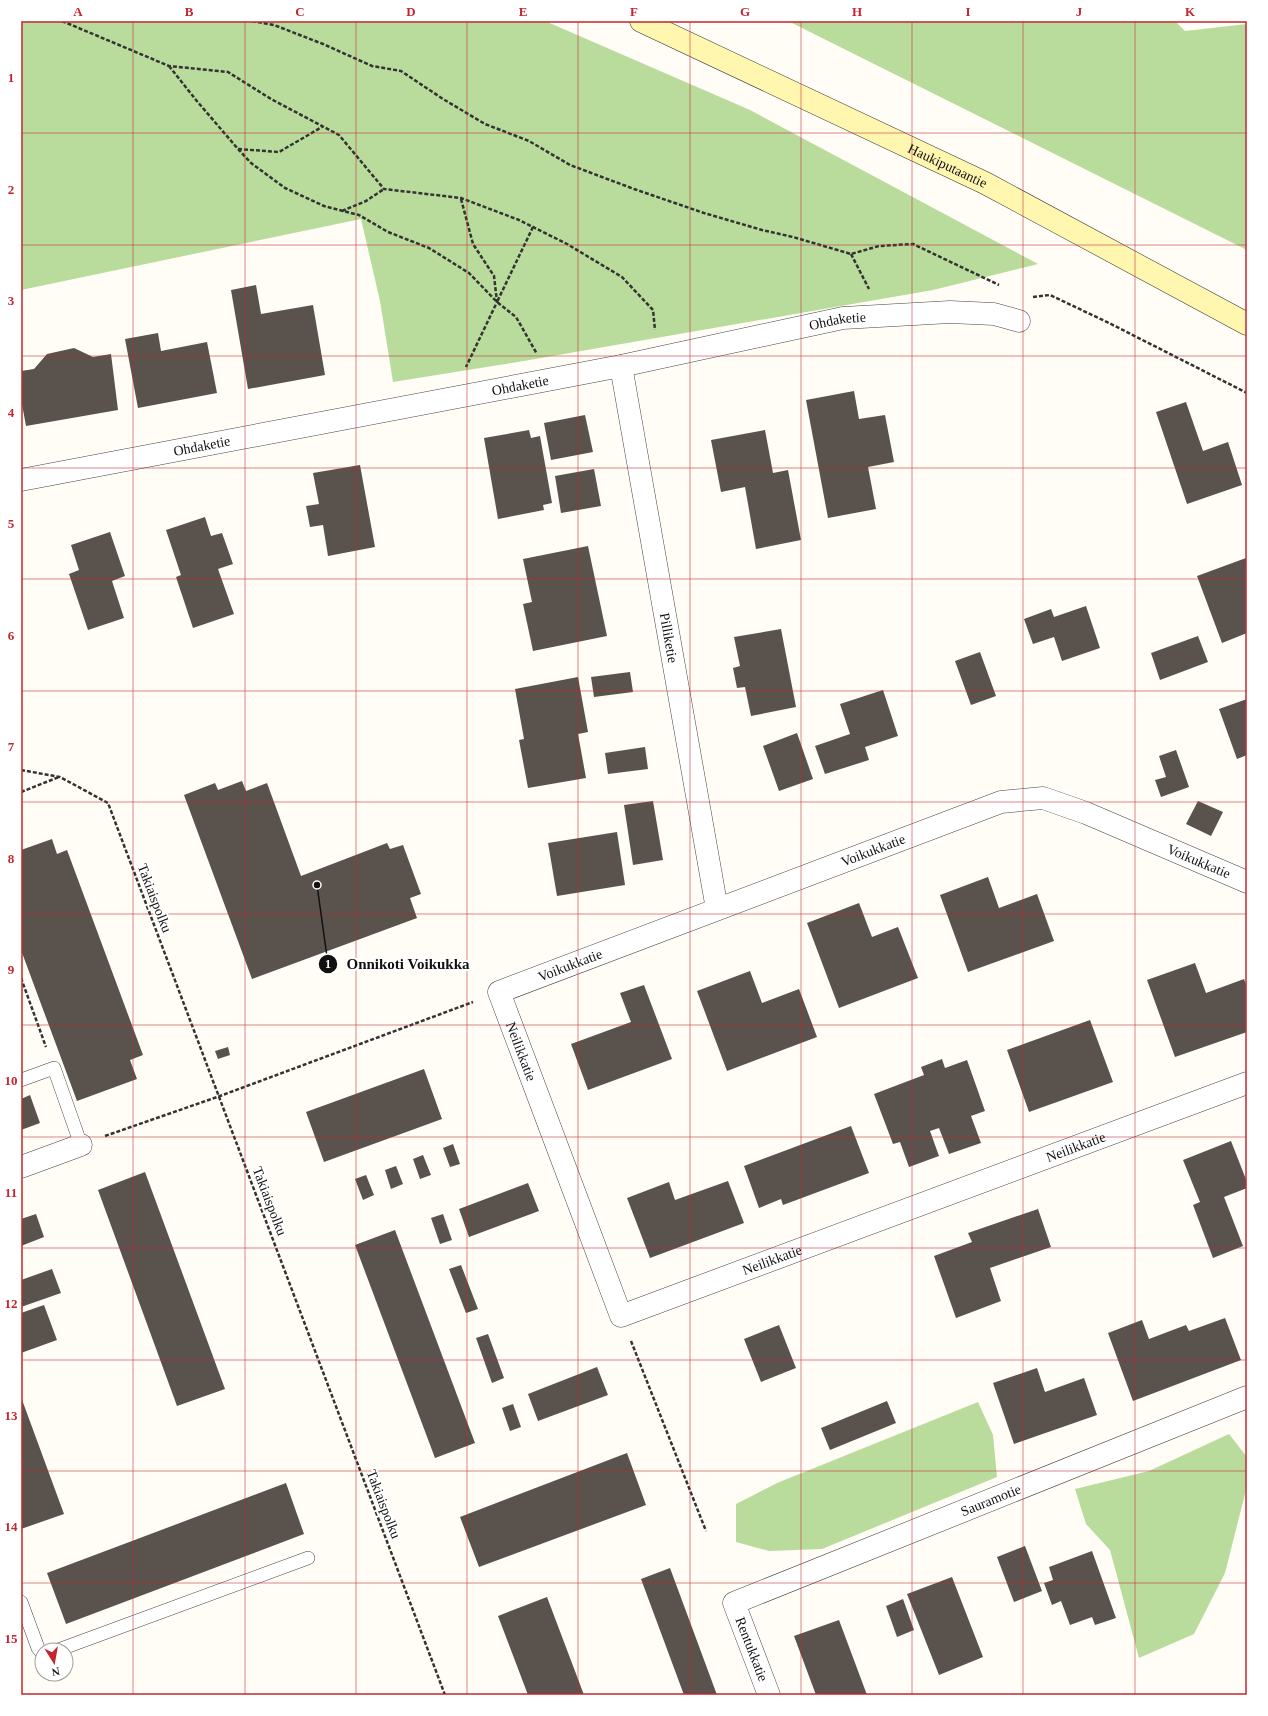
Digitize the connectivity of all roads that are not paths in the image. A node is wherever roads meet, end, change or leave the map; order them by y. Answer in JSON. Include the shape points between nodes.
{"nodes":[{"id":1,"x":641,"y":21,"type":"edge"},
{"id":2,"x":1019,"y":321,"type":"dead end"},
{"id":3,"x":1247,"y":324,"type":"edge"},
{"id":4,"x":621,"y":366,"type":"junction"},
{"id":5,"x":21,"y":480,"type":"edge"},
{"id":6,"x":1247,"y":882,"type":"edge"},
{"id":7,"x":717,"y":909,"type":"junction"},
{"id":8,"x":499,"y":992,"type":"joint"},
{"id":9,"x":21,"y":1080,"type":"edge"},
{"id":10,"x":1247,"y":1082,"type":"edge"},
{"id":11,"x":81,"y":1145,"type":"joint"},
{"id":12,"x":21,"y":1167,"type":"edge"},
{"id":13,"x":1247,"y":1397,"type":"edge"},
{"id":14,"x":308,"y":1558,"type":"dead end"},
{"id":15,"x":21,"y":1602,"type":"edge"},
{"id":16,"x":734,"y":1603,"type":"joint"},
{"id":17,"x":36,"y":1642,"type":"edge"},
{"id":18,"x":74,"y":1644,"type":"edge"},
{"id":19,"x":769,"y":1695,"type":"edge"}],
"edges":[{"from":1,"to":3,"type":"main road","name":"Haukiputaantie","via":[[985,183]]},
{"from":2,"to":4,"type":"street","name":"Ohdaketie","via":[[994,314],[950,312],[843,318]]},
{"from":4,"to":5,"type":"street","name":"Ohdaketie"},
{"from":4,"to":7,"type":"street","name":"Pilliketie"},
{"from":6,"to":7,"type":"street","name":"Voikukkatie","via":[[1086,813],[1043,798],[1001,802]]},
{"from":7,"to":8,"type":"street","name":"Voikukkatie"},
{"from":8,"to":10,"type":"street","name":"Neilikkatie","via":[[621,1316]]},
{"from":9,"to":11,"type":"lane","via":[[54,1068]]},
{"from":11,"to":12,"type":"street"},
{"from":13,"to":16,"type":"street","name":"Sauramotie"},
{"from":14,"to":18,"type":"lane"},
{"from":15,"to":17,"type":"lane"},
{"from":16,"to":19,"type":"street","name":"Rentukkatie"}]}
